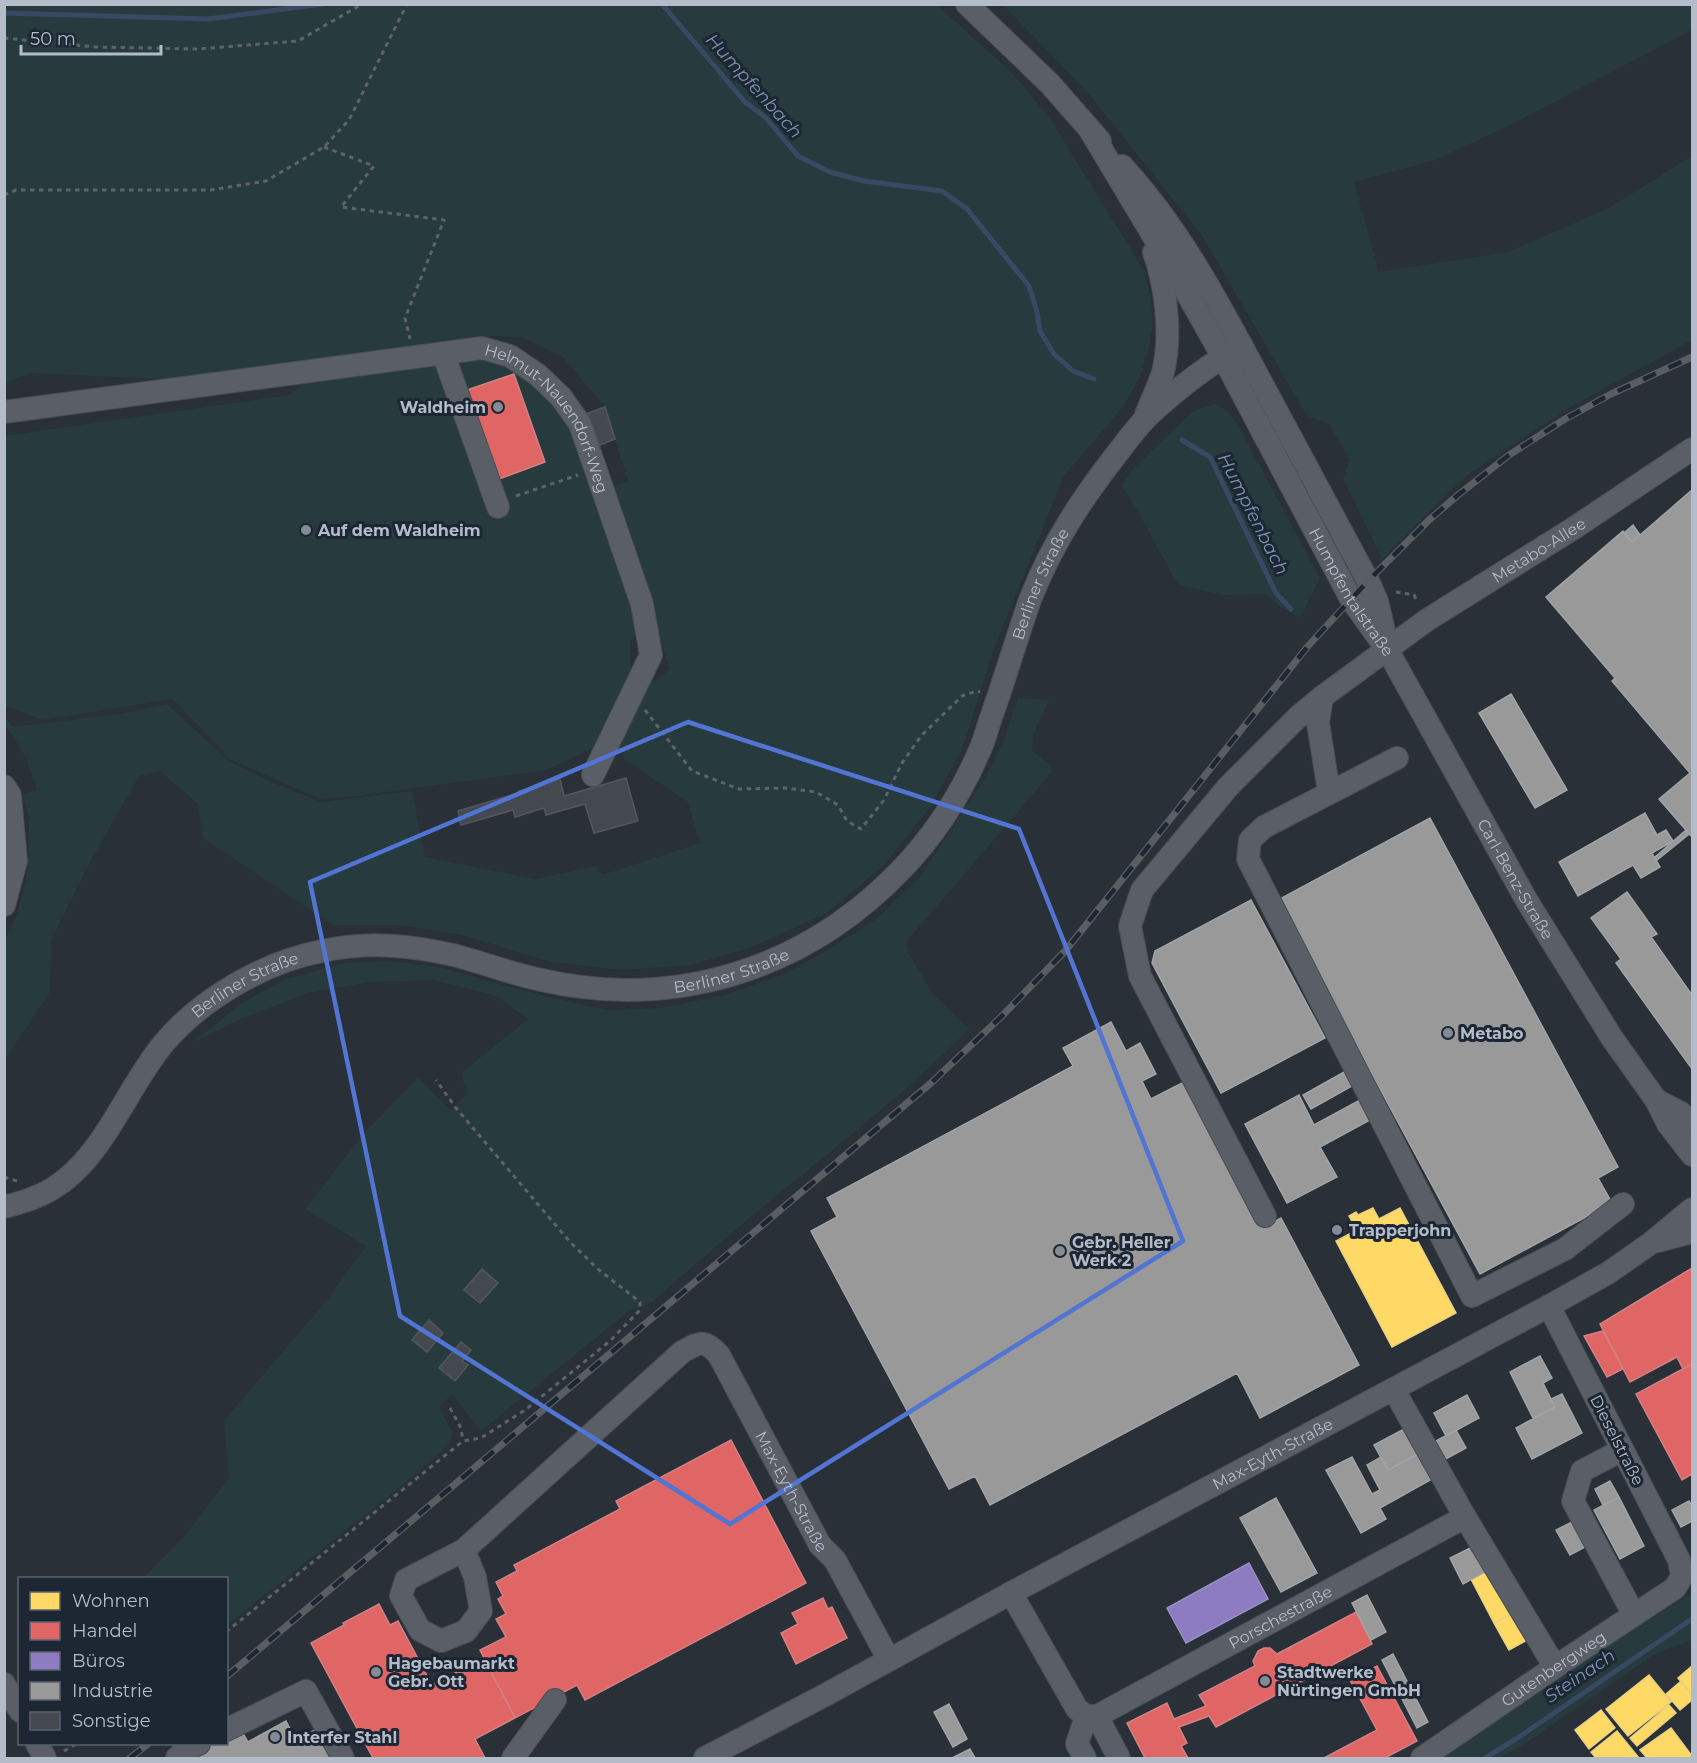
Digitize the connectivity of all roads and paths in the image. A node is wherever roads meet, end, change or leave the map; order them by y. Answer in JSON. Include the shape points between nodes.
{"nodes":[{"id":1,"x":362,"y":4,"type":"edge"},
{"id":2,"x":407,"y":4,"type":"edge"},
{"id":3,"x":967,"y":4,"type":"edge"},
{"id":4,"x":4,"y":38,"type":"edge"},
{"id":5,"x":1090,"y":130,"type":"junction"},
{"id":6,"x":324,"y":147,"type":"junction"},
{"id":7,"x":4,"y":195,"type":"edge"},
{"id":8,"x":1138,"y":212,"type":"junction"},
{"id":9,"x":1232,"y":351,"type":"junction"},
{"id":10,"x":443,"y":353,"type":"junction"},
{"id":11,"x":413,"y":357,"type":"junction"},
{"id":12,"x":4,"y":412,"type":"edge"},
{"id":13,"x":1144,"y":419,"type":"junction"},
{"id":14,"x":1692,"y":449,"type":"edge"},
{"id":15,"x":596,"y":468,"type":"junction"},
{"id":16,"x":497,"y":505,"type":"joint"},
{"id":17,"x":1390,"y":591,"type":"dead end"},
{"id":18,"x":1427,"y":620,"type":"junction"},
{"id":19,"x":1388,"y":651,"type":"junction"},
{"id":20,"x":977,"y":690,"type":"dead end"},
{"id":21,"x":632,"y":693,"type":"junction"},
{"id":22,"x":1322,"y":698,"type":"junction"},
{"id":23,"x":1397,"y":758,"type":"dead end"},
{"id":24,"x":593,"y":775,"type":"dead end"},
{"id":25,"x":4,"y":786,"type":"edge"},
{"id":26,"x":1329,"y":792,"type":"junction"},
{"id":27,"x":4,"y":905,"type":"edge"},
{"id":28,"x":436,"y":1080,"type":"dead end"},
{"id":29,"x":1656,"y":1100,"type":"junction"},
{"id":30,"x":1692,"y":1124,"type":"edge"},
{"id":31,"x":1692,"y":1155,"type":"edge"},
{"id":32,"x":1623,"y":1204,"type":"dead end"},
{"id":33,"x":4,"y":1207,"type":"edge"},
{"id":34,"x":1692,"y":1209,"type":"edge"},
{"id":35,"x":1265,"y":1216,"type":"dead end"},
{"id":36,"x":1692,"y":1232,"type":"edge"},
{"id":37,"x":1651,"y":1243,"type":"junction"},
{"id":38,"x":1549,"y":1306,"type":"junction"},
{"id":39,"x":1394,"y":1390,"type":"junction"},
{"id":40,"x":450,"y":1408,"type":"dead end"},
{"id":41,"x":463,"y":1441,"type":"junction"},
{"id":42,"x":1622,"y":1450,"type":"junction"},
{"id":43,"x":1465,"y":1517,"type":"junction"},
{"id":44,"x":464,"y":1550,"type":"dead end"},
{"id":45,"x":1682,"y":1576,"type":"joint"},
{"id":46,"x":1011,"y":1593,"type":"junction"},
{"id":47,"x":1634,"y":1615,"type":"junction"},
{"id":48,"x":228,"y":1630,"type":"edge"},
{"id":49,"x":889,"y":1660,"type":"junction"},
{"id":50,"x":1555,"y":1667,"type":"junction"},
{"id":51,"x":4,"y":1684,"type":"edge"},
{"id":52,"x":555,"y":1700,"type":"dead end"},
{"id":53,"x":18,"y":1708,"type":"edge"},
{"id":54,"x":1091,"y":1716,"type":"junction"},
{"id":55,"x":228,"y":1729,"type":"edge"},
{"id":56,"x":196,"y":1745,"type":"edge"},
{"id":57,"x":177,"y":1758,"type":"edge"},
{"id":58,"x":343,"y":1758,"type":"edge"},
{"id":59,"x":513,"y":1758,"type":"edge"},
{"id":60,"x":705,"y":1758,"type":"edge"},
{"id":61,"x":1085,"y":1758,"type":"edge"},
{"id":62,"x":1119,"y":1758,"type":"edge"},
{"id":63,"x":1422,"y":1758,"type":"edge"}],
"edges":[{"from":1,"to":4,"type":"path","via":[[298,41],[198,49],[96,47]]},
{"from":2,"to":6,"type":"path","via":[[349,120]]},
{"from":3,"to":5,"type":"street","name":"Humpfentalstraße","via":[[1050,84]]},
{"from":5,"to":8,"type":"street","name":"Humpfentalstraße"},
{"from":5,"to":9,"type":"street","name":"Humpfentalstraße","via":[[1145,191],[1191,256]]},
{"from":6,"to":7,"type":"path","via":[[266,181],[210,190],[16,190]]},
{"from":6,"to":11,"type":"path","via":[[374,166],[341,207],[444,220],[405,318]]},
{"from":8,"to":9,"type":"street","name":"Humpfentalstraße"},
{"from":8,"to":13,"type":"street","via":[[1159,267],[1167,336],[1163,371]]},
{"from":9,"to":13,"type":"street","name":"Berliner Straße","via":[[1192,377]]},
{"from":9,"to":19,"type":"street","name":"Humpfentalstraße","via":[[1351,599]]},
{"from":10,"to":11,"type":"street","name":"Helmut-Nauendorf-Weg"},
{"from":10,"to":15,"type":"street","name":"Helmut-Nauendorf-Weg","via":[[482,348],[510,356],[538,375],[561,397],[580,424]]},
{"from":10,"to":16,"type":"street"},
{"from":11,"to":12,"type":"street","name":"Helmut-Nauendorf-Weg"},
{"from":13,"to":33,"type":"street","name":"Berliner Straße","via":[[1064,527],[1046,562],[981,750],[947,811],[901,869],[841,922],[790,952],[736,974],[643,990],[609,991],[557,984],[442,952],[397,945],[350,946],[292,958],[238,982],[179,1026],[97,1144],[68,1177],[40,1195]]},
{"from":14,"to":18,"type":"street","name":"Metabo-Allee"},
{"from":15,"to":16,"type":"path"},
{"from":15,"to":21,"type":"street","name":"Helmut-Nauendorf-Weg","via":[[642,604],[651,655]]},
{"from":17,"to":18,"type":"path","via":[[1414,595]]},
{"from":18,"to":19,"type":"street","name":"Metabo-Allee"},
{"from":19,"to":22,"type":"street","name":"Metabo-Allee"},
{"from":19,"to":29,"type":"street","name":"Carl-Benz-Straße","via":[[1527,901],[1612,1038]]},
{"from":20,"to":21,"type":"path","via":[[962,696],[921,736],[884,800],[861,829],[847,821],[838,805],[816,792],[739,789],[692,771]]},
{"from":21,"to":24,"type":"street","name":"Helmut-Nauendorf-Weg"},
{"from":22,"to":26,"type":"street","via":[[1318,723]]},
{"from":22,"to":35,"type":"street","name":"Metabo-Allee","via":[[1228,787],[1142,890],[1130,926],[1140,976]]},
{"from":23,"to":26,"type":"street"},
{"from":25,"to":27,"type":"street","via":[[10,795],[16,861]]},
{"from":26,"to":32,"type":"street","via":[[1264,827],[1250,840],[1248,859],[1472,1296],[1565,1249]]},
{"from":28,"to":41,"type":"path","via":[[570,1242],[640,1302],[640,1310],[610,1341],[525,1410],[481,1438]]},
{"from":29,"to":30,"type":"street","name":"Carl-Benz-Straße","via":[[1681,1113]]},
{"from":29,"to":31,"type":"street","name":"Carl-Benz-Straße","via":[[1668,1124]]},
{"from":34,"to":37,"type":"street","name":"Max-Eyth-Straße"},
{"from":36,"to":37,"type":"street","name":"Max-Eyth-Straße"},
{"from":37,"to":38,"type":"street","name":"Max-Eyth-Straße"},
{"from":38,"to":39,"type":"street","name":"Max-Eyth-Straße"},
{"from":38,"to":42,"type":"street","name":"Dieselstraße"},
{"from":39,"to":43,"type":"street"},
{"from":39,"to":46,"type":"street","name":"Max-Eyth-Straße"},
{"from":40,"to":41,"type":"path"},
{"from":41,"to":48,"type":"path"},
{"from":42,"to":45,"type":"street","name":"Dieselstraße","via":[[1679,1560]]},
{"from":42,"to":47,"type":"street","via":[[1582,1471],[1573,1501]]},
{"from":43,"to":50,"type":"street"},
{"from":43,"to":54,"type":"street","name":"Porschestraße"},
{"from":44,"to":49,"type":"street","name":"Max-Eyth-Straße","via":[[682,1352],[699,1343],[709,1345],[719,1355],[820,1545],[835,1560]]},
{"from":45,"to":47,"type":"street","name":"Gutenbergweg","via":[[1675,1588]]},
{"from":46,"to":49,"type":"street","name":"Max-Eyth-Straße"},
{"from":46,"to":54,"type":"street","via":[[1077,1709]]},
{"from":47,"to":50,"type":"street","name":"Gutenbergweg"},
{"from":49,"to":60,"type":"street","name":"Max-Eyth-Straße"},
{"from":50,"to":63,"type":"street","name":"Gutenbergweg"},
{"from":51,"to":53,"type":"street"},
{"from":52,"to":59,"type":"street"},
{"from":54,"to":61,"type":"street","via":[[1077,1744]]},
{"from":54,"to":62,"type":"street"},
{"from":55,"to":58,"type":"street","via":[[306,1690]]},
{"from":56,"to":57,"type":"street"}]}
